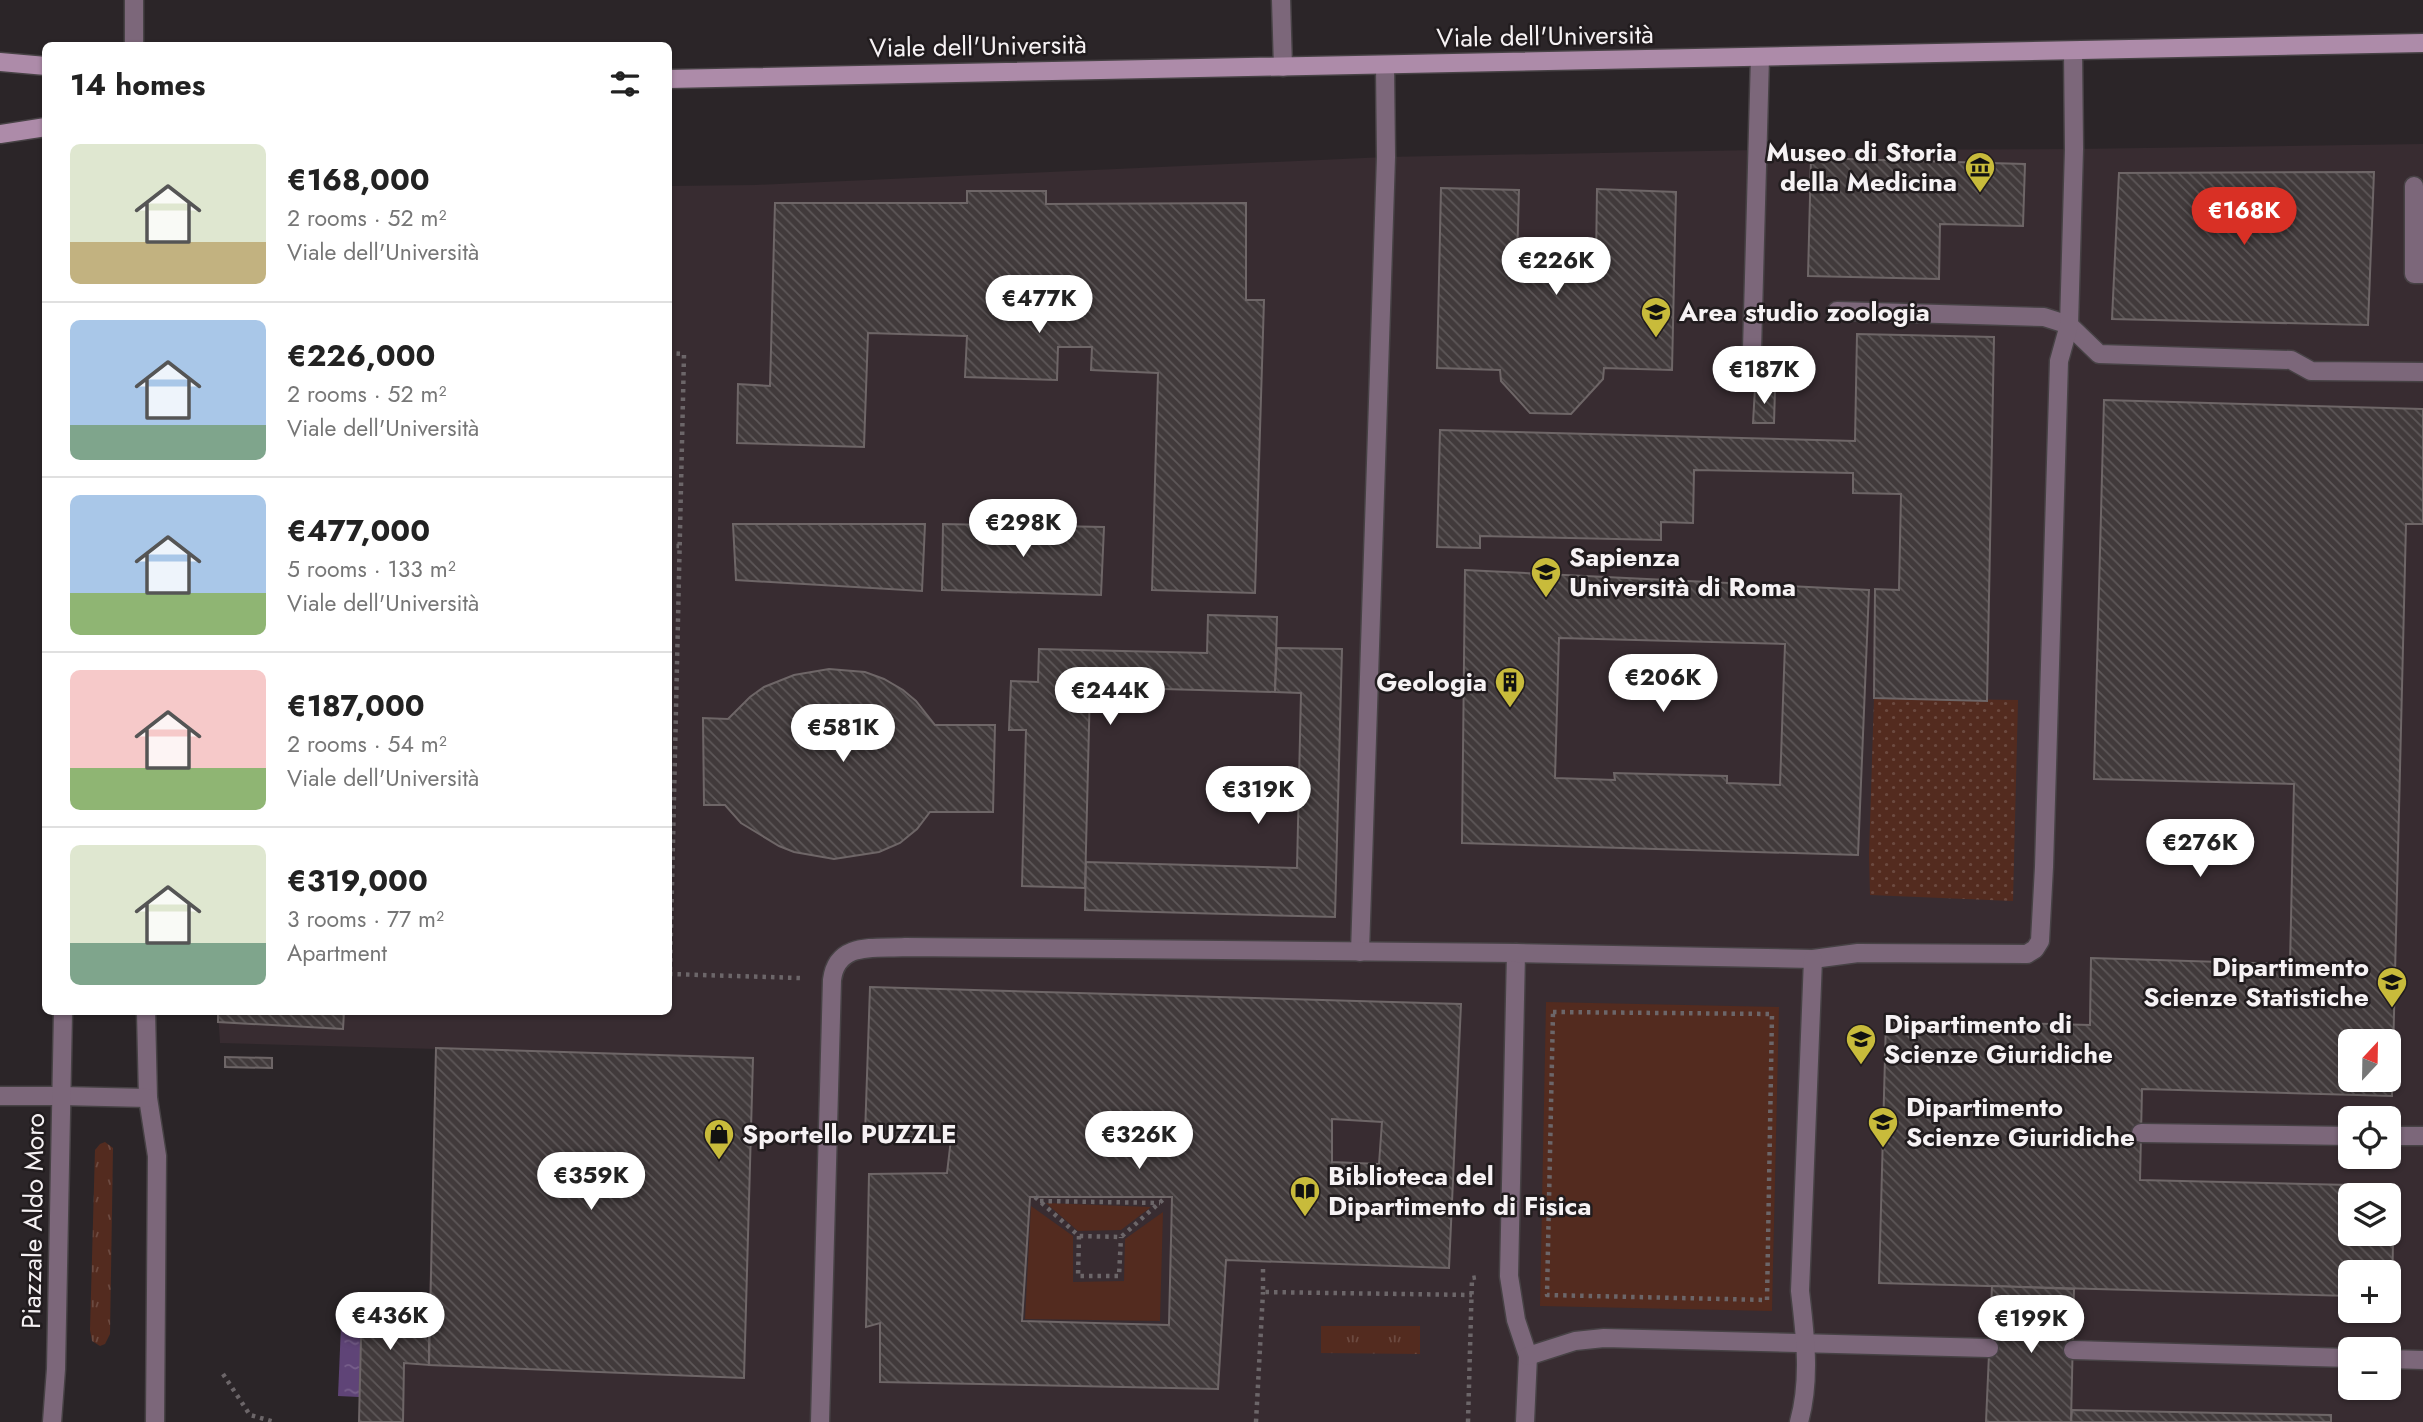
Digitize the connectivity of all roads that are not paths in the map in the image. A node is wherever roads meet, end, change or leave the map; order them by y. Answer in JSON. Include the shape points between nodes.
{"nodes":[{"id":1,"x":134,"y":0,"type":"edge"},
{"id":2,"x":1281,"y":0,"type":"edge"},
{"id":3,"x":134,"y":42,"type":"edge"},
{"id":4,"x":2423,"y":43,"type":"edge"},
{"id":5,"x":2073,"y":51,"type":"junction"},
{"id":6,"x":1760,"y":57,"type":"junction"},
{"id":7,"x":0,"y":62,"type":"edge"},
{"id":8,"x":42,"y":66,"type":"edge"},
{"id":9,"x":1385,"y":66,"type":"junction"},
{"id":10,"x":1283,"y":67,"type":"junction"},
{"id":11,"x":672,"y":79,"type":"edge"},
{"id":12,"x":42,"y":128,"type":"edge"},
{"id":13,"x":0,"y":134,"type":"edge"},
{"id":14,"x":2414,"y":186,"type":"dead end"},
{"id":15,"x":2423,"y":274,"type":"edge"},
{"id":16,"x":1838,"y":311,"type":"dead end"},
{"id":17,"x":2069,"y":325,"type":"junction"},
{"id":18,"x":1752,"y":350,"type":"dead end"},
{"id":19,"x":2423,"y":372,"type":"edge"},
{"id":20,"x":1360,"y":952,"type":"junction"},
{"id":21,"x":1516,"y":953,"type":"junction"},
{"id":22,"x":1813,"y":959,"type":"junction"},
{"id":23,"x":63,"y":1015,"type":"edge"},
{"id":24,"x":146,"y":1015,"type":"edge"},
{"id":25,"x":0,"y":1096,"type":"edge"},
{"id":26,"x":62,"y":1096,"type":"junction"},
{"id":27,"x":148,"y":1098,"type":"junction"},
{"id":28,"x":2140,"y":1133,"type":"dead end"},
{"id":29,"x":2338,"y":1136,"type":"edge"},
{"id":30,"x":2401,"y":1136,"type":"edge"},
{"id":31,"x":2423,"y":1136,"type":"edge"},
{"id":32,"x":1806,"y":1343,"type":"junction"},
{"id":33,"x":1989,"y":1348,"type":"dead end"},
{"id":34,"x":2073,"y":1350,"type":"dead end"},
{"id":35,"x":1528,"y":1356,"type":"junction"},
{"id":36,"x":2338,"y":1358,"type":"edge"},
{"id":37,"x":2401,"y":1360,"type":"edge"},
{"id":38,"x":2423,"y":1360,"type":"edge"},
{"id":39,"x":158,"y":1421,"type":"edge"},
{"id":40,"x":52,"y":1422,"type":"edge"},
{"id":41,"x":820,"y":1422,"type":"edge"},
{"id":42,"x":1525,"y":1422,"type":"edge"},
{"id":43,"x":1799,"y":1422,"type":"edge"}],
"edges":[{"from":1,"to":3,"type":"street"},
{"from":2,"to":10,"type":"street"},
{"from":4,"to":5,"type":"street","name":"Viale dell'Università"},
{"from":5,"to":6,"type":"street","name":"Viale dell'Università"},
{"from":5,"to":17,"type":"street"},
{"from":6,"to":9,"type":"street","name":"Viale dell'Università"},
{"from":6,"to":18,"type":"street"},
{"from":7,"to":8,"type":"street"},
{"from":9,"to":10,"type":"street","name":"Viale dell'Università"},
{"from":9,"to":20,"type":"street"},
{"from":10,"to":11,"type":"street","name":"Viale dell'Università"},
{"from":12,"to":13,"type":"street"},
{"from":14,"to":15,"type":"street","via":[[2414,274]]},
{"from":16,"to":17,"type":"street","via":[[2044,317]]},
{"from":17,"to":19,"type":"street","via":[[2099,354],[2291,360],[2311,371]]},
{"from":17,"to":22,"type":"street","via":[[2059,361],[2040,941],[2027,954],[1858,953]]},
{"from":20,"to":21,"type":"street"},
{"from":20,"to":41,"type":"street","via":[[905,947],[856,949],[842,957],[832,979]]},
{"from":21,"to":22,"type":"street"},
{"from":21,"to":35,"type":"street","via":[[1510,1276],[1516,1320]]},
{"from":22,"to":32,"type":"street","via":[[1800,1291]]},
{"from":23,"to":26,"type":"street"},
{"from":24,"to":27,"type":"street"},
{"from":25,"to":26,"type":"street"},
{"from":26,"to":27,"type":"street","name":"Piazzale Aldo Moro"},
{"from":26,"to":40,"type":"street","name":"Piazzale Aldo Moro"},
{"from":27,"to":39,"type":"street","via":[[157,1156]]},
{"from":28,"to":29,"type":"street"},
{"from":30,"to":31,"type":"street"},
{"from":32,"to":33,"type":"street"},
{"from":32,"to":35,"type":"street","via":[[1604,1339],[1575,1341]]},
{"from":32,"to":43,"type":"street"},
{"from":34,"to":36,"type":"street"},
{"from":35,"to":42,"type":"street"},
{"from":37,"to":38,"type":"street"}]}
